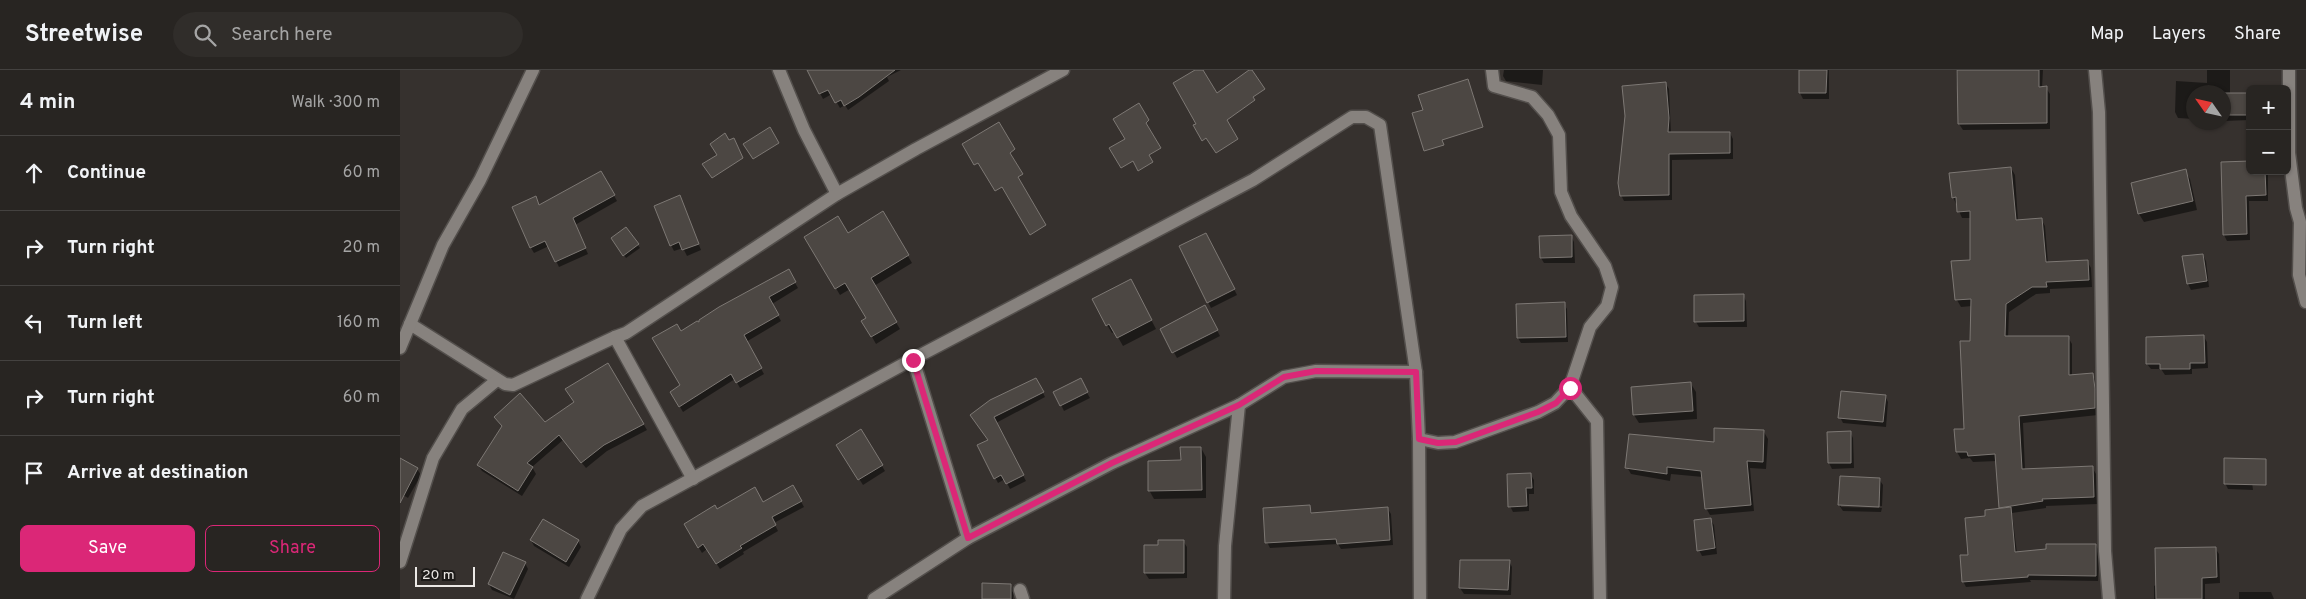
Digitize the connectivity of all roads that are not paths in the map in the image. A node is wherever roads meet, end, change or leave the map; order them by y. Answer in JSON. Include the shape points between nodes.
{"nodes":[{"id":1,"x":533,"y":70,"type":"edge"},
{"id":2,"x":779,"y":70,"type":"edge"},
{"id":3,"x":1063,"y":70,"type":"edge"},
{"id":4,"x":1492,"y":70,"type":"edge"},
{"id":5,"x":2095,"y":70,"type":"edge"},
{"id":6,"x":2289,"y":70,"type":"edge"},
{"id":7,"x":837,"y":194,"type":"junction"},
{"id":8,"x":2306,"y":302,"type":"edge"},
{"id":9,"x":410,"y":324,"type":"junction"},
{"id":10,"x":615,"y":337,"type":"junction"},
{"id":11,"x":400,"y":348,"type":"edge"},
{"id":12,"x":913,"y":360,"type":"junction"},
{"id":13,"x":1416,"y":372,"type":"junction"},
{"id":14,"x":497,"y":380,"type":"junction"},
{"id":15,"x":1570,"y":388,"type":"junction"},
{"id":16,"x":1239,"y":405,"type":"junction"},
{"id":17,"x":1419,"y":439,"type":"junction"},
{"id":18,"x":693,"y":479,"type":"junction"},
{"id":19,"x":968,"y":538,"type":"junction"},
{"id":20,"x":400,"y":562,"type":"edge"},
{"id":21,"x":587,"y":599,"type":"edge"},
{"id":22,"x":874,"y":599,"type":"edge"},
{"id":23,"x":1224,"y":599,"type":"edge"},
{"id":24,"x":1420,"y":599,"type":"edge"},
{"id":25,"x":1600,"y":599,"type":"edge"},
{"id":26,"x":2109,"y":599,"type":"edge"}],
"edges":[{"from":1,"to":9,"type":"street","via":[[480,180],[442,245]]},
{"from":2,"to":7,"type":"street","via":[[804,130]]},
{"from":3,"to":7,"type":"street"},
{"from":4,"to":15,"type":"street","via":[[1494,86],[1532,97],[1548,115],[1559,135],[1561,192],[1572,216],[1605,266],[1612,287],[1607,306],[1590,327]]},
{"from":5,"to":26,"type":"street","via":[[2099,112],[2105,551]]},
{"from":6,"to":8,"type":"street","via":[[2289,152],[2300,222],[2299,275]]},
{"from":7,"to":10,"type":"street","via":[[626,333]]},
{"from":9,"to":11,"type":"street"},
{"from":9,"to":14,"type":"street"},
{"from":10,"to":14,"type":"street","via":[[513,385]]},
{"from":10,"to":18,"type":"street"},
{"from":12,"to":13,"type":"street","via":[[1253,180],[1352,117],[1366,117],[1380,126]]},
{"from":12,"to":18,"type":"street"},
{"from":12,"to":19,"type":"street"},
{"from":13,"to":16,"type":"street","via":[[1316,371],[1284,377]]},
{"from":13,"to":17,"type":"street"},
{"from":14,"to":20,"type":"street","via":[[462,410],[433,458]]},
{"from":15,"to":17,"type":"street","via":[[1556,403],[1538,412],[1456,442]]},
{"from":15,"to":25,"type":"street","via":[[1597,421]]},
{"from":16,"to":19,"type":"street","via":[[1112,463]]},
{"from":16,"to":23,"type":"street","via":[[1225,546]]},
{"from":17,"to":24,"type":"street"},
{"from":18,"to":21,"type":"street","via":[[642,506],[630,518],[621,529]]},
{"from":19,"to":22,"type":"street"}]}
